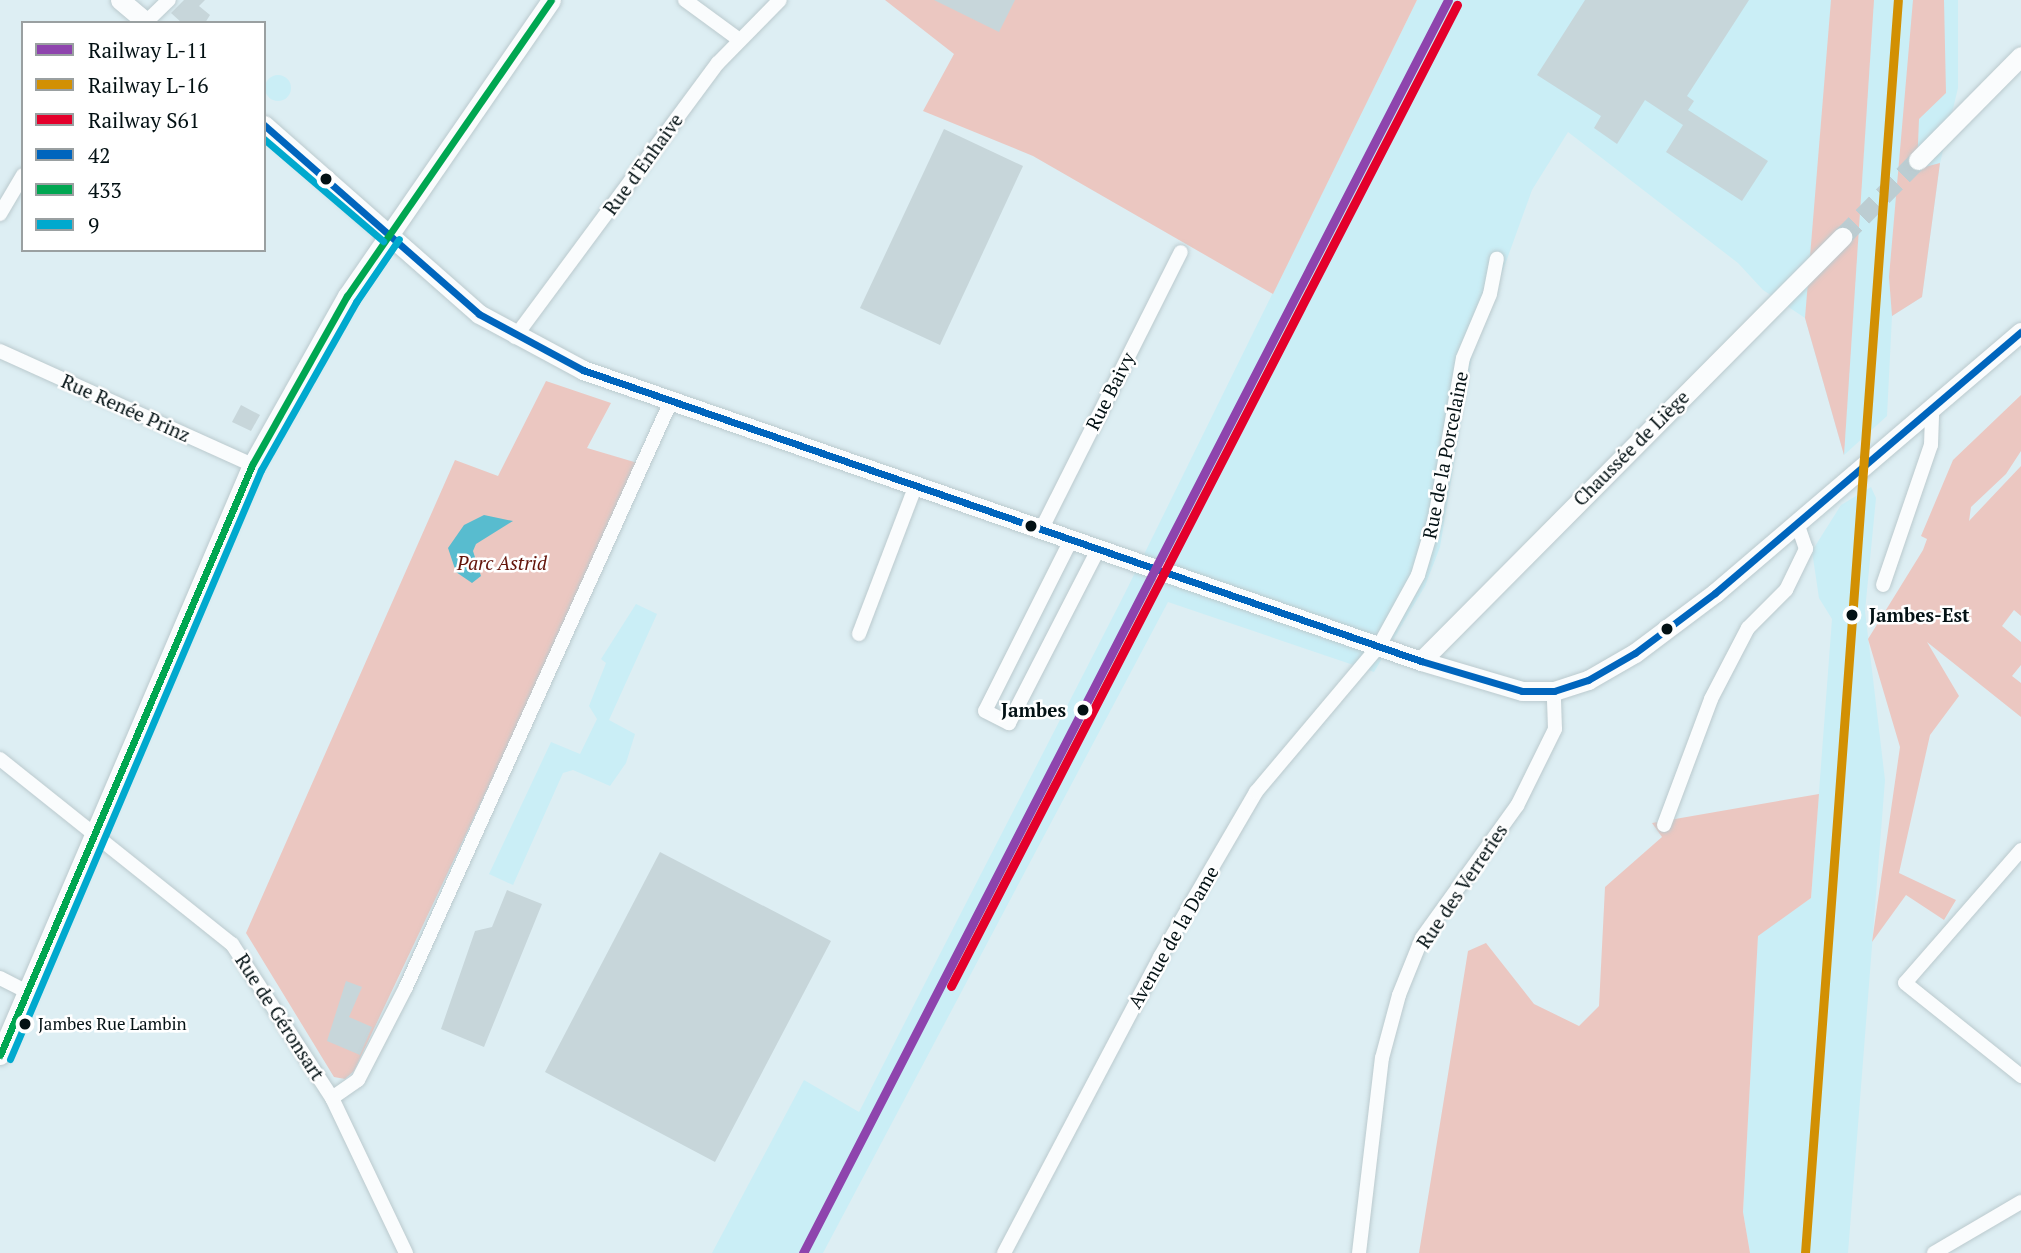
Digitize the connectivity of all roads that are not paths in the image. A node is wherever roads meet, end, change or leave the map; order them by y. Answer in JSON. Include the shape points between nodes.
{"nodes":[{"id":1,"x":120,"y":0,"type":"edge"},
{"id":2,"x":169,"y":0,"type":"edge"},
{"id":3,"x":551,"y":0,"type":"edge"},
{"id":4,"x":685,"y":0,"type":"edge"},
{"id":5,"x":780,"y":0,"type":"edge"},
{"id":6,"x":145,"y":21,"type":"edge"},
{"id":7,"x":147,"y":21,"type":"edge"},
{"id":8,"x":738,"y":39,"type":"junction"},
{"id":9,"x":2021,"y":56,"type":"edge"},
{"id":10,"x":266,"y":127,"type":"edge"},
{"id":11,"x":1918,"y":160,"type":"tunnel mouth"},
{"id":12,"x":21,"y":178,"type":"edge"},
{"id":13,"x":0,"y":214,"type":"edge"},
{"id":14,"x":390,"y":233,"type":"junction"},
{"id":15,"x":1842,"y":237,"type":"tunnel mouth"},
{"id":16,"x":1181,"y":253,"type":"dead end"},
{"id":17,"x":1497,"y":259,"type":"dead end"},
{"id":18,"x":2021,"y":332,"type":"edge"},
{"id":19,"x":515,"y":337,"type":"junction"},
{"id":20,"x":0,"y":351,"type":"edge"},
{"id":21,"x":672,"y":399,"type":"junction"},
{"id":22,"x":1932,"y":409,"type":"junction"},
{"id":23,"x":252,"y":465,"type":"junction"},
{"id":24,"x":916,"y":485,"type":"junction"},
{"id":25,"x":1797,"y":523,"type":"junction"},
{"id":26,"x":1041,"y":530,"type":"junction"},
{"id":27,"x":1071,"y":540,"type":"junction"},
{"id":28,"x":1098,"y":550,"type":"junction"},
{"id":29,"x":1883,"y":585,"type":"dead end"},
{"id":30,"x":859,"y":634,"type":"dead end"},
{"id":31,"x":1379,"y":646,"type":"junction"},
{"id":32,"x":1421,"y":661,"type":"junction"},
{"id":33,"x":1554,"y":691,"type":"junction"},
{"id":34,"x":0,"y":759,"type":"edge"},
{"id":35,"x":1664,"y":825,"type":"dead end"},
{"id":36,"x":93,"y":828,"type":"junction"},
{"id":37,"x":2021,"y":850,"type":"edge"},
{"id":38,"x":0,"y":978,"type":"edge"},
{"id":39,"x":27,"y":992,"type":"junction"},
{"id":40,"x":0,"y":1055,"type":"edge"},
{"id":41,"x":2021,"y":1076,"type":"edge"},
{"id":42,"x":332,"y":1098,"type":"junction"},
{"id":43,"x":2021,"y":1202,"type":"edge"},
{"id":44,"x":406,"y":1253,"type":"edge"},
{"id":45,"x":1004,"y":1253,"type":"edge"},
{"id":46,"x":1359,"y":1253,"type":"edge"},
{"id":47,"x":1934,"y":1253,"type":"edge"}],
"edges":[{"from":1,"to":6,"type":"main road"},
{"from":2,"to":7,"type":"street"},
{"from":3,"to":14,"type":"main road"},
{"from":4,"to":8,"type":"street"},
{"from":5,"to":8,"type":"street","name":"Rue d'Enhaive"},
{"from":8,"to":19,"type":"street","name":"Rue d'Enhaive"},
{"from":9,"to":11,"type":"main road"},
{"from":10,"to":14,"type":"main road"},
{"from":12,"to":13,"type":"street"},
{"from":14,"to":19,"type":"main road","via":[[480,314]]},
{"from":14,"to":23,"type":"main road","via":[[347,296]]},
{"from":15,"to":32,"type":"main road","name":"Chaussée de Liège"},
{"from":16,"to":26,"type":"street","name":"Rue Baivy"},
{"from":17,"to":31,"type":"street","name":"Rue de la Porcelaine","via":[[1490,295],[1464,358],[1428,546]]},
{"from":18,"to":22,"type":"main road"},
{"from":19,"to":21,"type":"main road","via":[[594,374]]},
{"from":20,"to":23,"type":"street","name":"Rue Renée Prinz"},
{"from":21,"to":24,"type":"main road"},
{"from":21,"to":42,"type":"street","via":[[406,988],[358,1080]]},
{"from":22,"to":25,"type":"main road"},
{"from":22,"to":29,"type":"street","via":[[1931,444]]},
{"from":23,"to":36,"type":"main road"},
{"from":24,"to":26,"type":"main road"},
{"from":24,"to":30,"type":"street"},
{"from":25,"to":33,"type":"main road","via":[[1635,653]]},
{"from":25,"to":35,"type":"street","via":[[1807,549],[1786,590],[1748,628],[1711,699]]},
{"from":26,"to":27,"type":"main road"},
{"from":27,"to":28,"type":"main road"},
{"from":27,"to":28,"type":"street","via":[[985,711],[1009,723]]},
{"from":28,"to":31,"type":"main road"},
{"from":31,"to":32,"type":"main road"},
{"from":31,"to":45,"type":"street","name":"Avenue de la Dame","via":[[1256,792],[1160,957]]},
{"from":32,"to":33,"type":"main road","via":[[1522,691]]},
{"from":33,"to":46,"type":"street","name":"Rue des Verreries","via":[[1555,729],[1517,806],[1422,938],[1399,995],[1382,1058]]},
{"from":34,"to":36,"type":"street","name":"Rue de Géronsart"},
{"from":36,"to":39,"type":"main road"},
{"from":36,"to":42,"type":"street","name":"Rue de Géronsart","via":[[232,944]]},
{"from":37,"to":41,"type":"street","via":[[1905,983]]},
{"from":38,"to":39,"type":"street"},
{"from":39,"to":40,"type":"main road"},
{"from":42,"to":44,"type":"street","name":"Rue de Géronsart"},
{"from":43,"to":47,"type":"street"}]}
